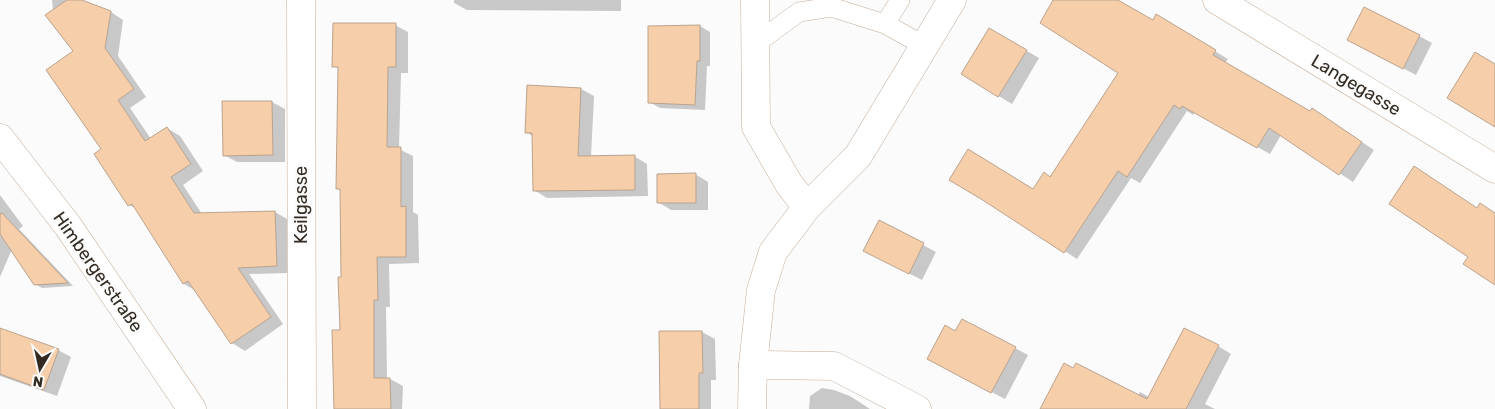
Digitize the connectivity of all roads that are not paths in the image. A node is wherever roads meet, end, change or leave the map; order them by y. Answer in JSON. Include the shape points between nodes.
{"nodes":[{"id":1,"x":301,"y":0,"type":"edge"},
{"id":2,"x":755,"y":0,"type":"edge"},
{"id":3,"x":900,"y":0,"type":"edge"},
{"id":4,"x":952,"y":0,"type":"edge"},
{"id":5,"x":1217,"y":0,"type":"edge"},
{"id":6,"x":831,"y":4,"type":"edge"},
{"id":7,"x":885,"y":24,"type":"junction"},
{"id":8,"x":754,"y":45,"type":"junction"},
{"id":9,"x":924,"y":45,"type":"junction"},
{"id":10,"x":0,"y":138,"type":"edge"},
{"id":11,"x":1495,"y":169,"type":"edge"},
{"id":12,"x":807,"y":207,"type":"junction"},
{"id":13,"x":753,"y":365,"type":"junction"},
{"id":14,"x":192,"y":409,"type":"edge"},
{"id":15,"x":302,"y":409,"type":"edge"},
{"id":16,"x":752,"y":409,"type":"edge"},
{"id":17,"x":916,"y":409,"type":"edge"}],
"edges":[{"from":1,"to":15,"type":"street","name":"Keilgasse"},
{"from":2,"to":8,"type":"street"},
{"from":3,"to":7,"type":"lane"},
{"from":4,"to":9,"type":"street"},
{"from":5,"to":11,"type":"street","name":"Langegasse"},
{"from":6,"to":7,"type":"lane"},
{"from":6,"to":8,"type":"lane","via":[[800,12]]},
{"from":7,"to":9,"type":"lane"},
{"from":8,"to":12,"type":"street","via":[[756,127],[789,184]]},
{"from":9,"to":12,"type":"street","via":[[858,156]]},
{"from":10,"to":14,"type":"street","name":"Himbergerstraße","via":[[68,226]]},
{"from":12,"to":13,"type":"street","via":[[773,252],[761,290]]},
{"from":13,"to":16,"type":"street"},
{"from":13,"to":17,"type":"street","via":[[834,366]]}]}
